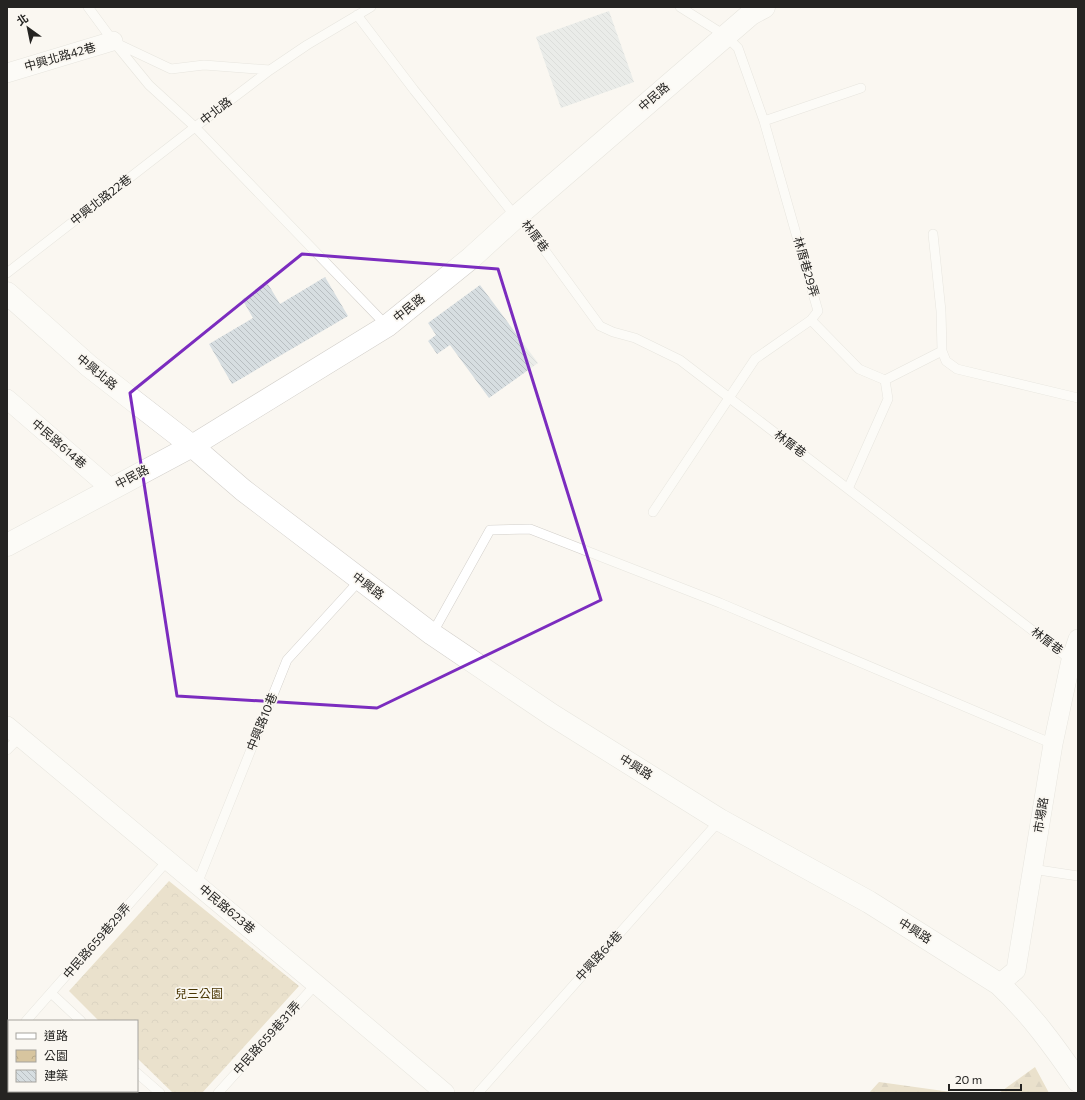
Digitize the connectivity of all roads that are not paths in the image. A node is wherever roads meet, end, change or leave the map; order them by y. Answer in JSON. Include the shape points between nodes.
{"nodes":[{"id":1,"x":88,"y":7,"type":"edge"},
{"id":2,"x":371,"y":7,"type":"edge"},
{"id":3,"x":680,"y":7,"type":"edge"},
{"id":4,"x":764,"y":7,"type":"edge"},
{"id":5,"x":357,"y":15,"type":"junction"},
{"id":6,"x":726,"y":36,"type":"junction"},
{"id":7,"x":113,"y":42,"type":"junction"},
{"id":8,"x":270,"y":70,"type":"junction"},
{"id":9,"x":7,"y":72,"type":"edge"},
{"id":10,"x":861,"y":88,"type":"dead end"},
{"id":11,"x":764,"y":121,"type":"junction"},
{"id":12,"x":195,"y":127,"type":"junction"},
{"id":13,"x":517,"y":216,"type":"junction"},
{"id":14,"x":933,"y":234,"type":"dead end"},
{"id":15,"x":7,"y":273,"type":"edge"},
{"id":16,"x":7,"y":293,"type":"edge"},
{"id":17,"x":811,"y":320,"type":"junction"},
{"id":18,"x":387,"y":326,"type":"junction"},
{"id":19,"x":942,"y":351,"type":"junction"},
{"id":20,"x":885,"y":380,"type":"junction"},
{"id":21,"x":730,"y":398,"type":"junction"},
{"id":22,"x":1078,"y":398,"type":"edge"},
{"id":23,"x":7,"y":399,"type":"edge"},
{"id":24,"x":192,"y":446,"type":"junction"},
{"id":25,"x":110,"y":488,"type":"junction"},
{"id":26,"x":848,"y":489,"type":"junction"},
{"id":27,"x":653,"y":512,"type":"dead end"},
{"id":28,"x":7,"y":545,"type":"edge"},
{"id":29,"x":360,"y":580,"type":"junction"},
{"id":30,"x":432,"y":634,"type":"junction"},
{"id":31,"x":1078,"y":639,"type":"edge"},
{"id":32,"x":1075,"y":657,"type":"edge"},
{"id":33,"x":14,"y":731,"type":"edge"},
{"id":34,"x":1053,"y":744,"type":"junction"},
{"id":35,"x":7,"y":750,"type":"edge"},
{"id":36,"x":720,"y":820,"type":"junction"},
{"id":37,"x":168,"y":860,"type":"junction"},
{"id":38,"x":1032,"y":869,"type":"junction"},
{"id":39,"x":1078,"y":876,"type":"edge"},
{"id":40,"x":197,"y":884,"type":"junction"},
{"id":41,"x":316,"y":984,"type":"junction"},
{"id":42,"x":999,"y":984,"type":"junction"},
{"id":43,"x":51,"y":993,"type":"junction"},
{"id":44,"x":27,"y":1020,"type":"edge"},
{"id":45,"x":80,"y":1020,"type":"edge"},
{"id":46,"x":138,"y":1074,"type":"edge"},
{"id":47,"x":1078,"y":1081,"type":"edge"},
{"id":48,"x":160,"y":1093,"type":"edge"},
{"id":49,"x":218,"y":1093,"type":"edge"},
{"id":50,"x":445,"y":1093,"type":"edge"},
{"id":51,"x":478,"y":1093,"type":"edge"}],
"edges":[{"from":1,"to":7,"type":"lane","name":"中北路"},
{"from":2,"to":5,"type":"lane","name":"中北路"},
{"from":3,"to":6,"type":"lane","name":"林厝巷29弄"},
{"from":4,"to":6,"type":"main road","name":"中民路","via":[[751,14]]},
{"from":5,"to":8,"type":"lane","name":"中北路"},
{"from":5,"to":13,"type":"lane","name":"林厝巷","via":[[414,90]]},
{"from":6,"to":11,"type":"lane","name":"林厝巷29弄","via":[[738,48]]},
{"from":6,"to":13,"type":"main road","name":"中民路"},
{"from":7,"to":8,"type":"lane","via":[[171,69],[204,65]]},
{"from":7,"to":9,"type":"street","name":"中興北路42巷"},
{"from":7,"to":12,"type":"lane","name":"中北路","via":[[149,85]]},
{"from":8,"to":12,"type":"lane","name":"中北路"},
{"from":10,"to":11,"type":"lane"},
{"from":11,"to":17,"type":"lane","name":"林厝巷29弄","via":[[818,311]]},
{"from":12,"to":15,"type":"lane","name":"中興北路22巷"},
{"from":12,"to":18,"type":"lane"},
{"from":13,"to":18,"type":"main road","name":"中民路"},
{"from":13,"to":21,"type":"lane","name":"林厝巷","via":[[600,326],[635,338],[680,360]]},
{"from":14,"to":19,"type":"lane","via":[[941,311]]},
{"from":16,"to":24,"type":"main road","name":"中興北路","via":[[89,366]]},
{"from":17,"to":20,"type":"lane","via":[[859,369]]},
{"from":17,"to":21,"type":"lane","via":[[756,359]]},
{"from":18,"to":24,"type":"main road","name":"中民路"},
{"from":19,"to":20,"type":"lane"},
{"from":19,"to":22,"type":"lane","via":[[946,361],[957,369]]},
{"from":20,"to":26,"type":"lane","via":[[888,399]]},
{"from":21,"to":26,"type":"lane","name":"林厝巷"},
{"from":21,"to":27,"type":"lane"},
{"from":23,"to":25,"type":"street","name":"中民路614巷"},
{"from":24,"to":25,"type":"main road","name":"中民路"},
{"from":24,"to":29,"type":"main road","name":"中興路","via":[[243,490]]},
{"from":25,"to":28,"type":"main road","name":"中民路"},
{"from":26,"to":32,"type":"lane","name":"林厝巷"},
{"from":29,"to":30,"type":"main road","name":"中興路"},
{"from":29,"to":40,"type":"lane","name":"中興路10巷","via":[[287,660]]},
{"from":30,"to":34,"type":"lane","via":[[490,530],[530,529],[727,606]]},
{"from":30,"to":36,"type":"main road","name":"中興路","via":[[552,715]]},
{"from":31,"to":32,"type":"street","name":"市場路"},
{"from":32,"to":34,"type":"street","name":"市場路"},
{"from":33,"to":35,"type":"lane"},
{"from":33,"to":37,"type":"street","name":"中民路623巷"},
{"from":34,"to":38,"type":"street","name":"市場路"},
{"from":36,"to":42,"type":"main road","name":"中興路","via":[[869,902]]},
{"from":36,"to":51,"type":"lane","name":"中興路64巷"},
{"from":37,"to":40,"type":"street","name":"中民路623巷"},
{"from":37,"to":43,"type":"lane","name":"中民路659巷29弄"},
{"from":38,"to":39,"type":"lane"},
{"from":38,"to":42,"type":"street","name":"市場路","via":[[1016,970]]},
{"from":40,"to":41,"type":"street","name":"中民路623巷"},
{"from":41,"to":49,"type":"lane","name":"中民路659巷31弄"},
{"from":41,"to":50,"type":"street","name":"中民路623巷"},
{"from":42,"to":47,"type":"main road","name":"中興路","via":[[1017,1001],[1052,1043]]},
{"from":43,"to":44,"type":"lane","name":"中民路659巷29弄"},
{"from":43,"to":45,"type":"lane"},
{"from":46,"to":48,"type":"lane"}]}
